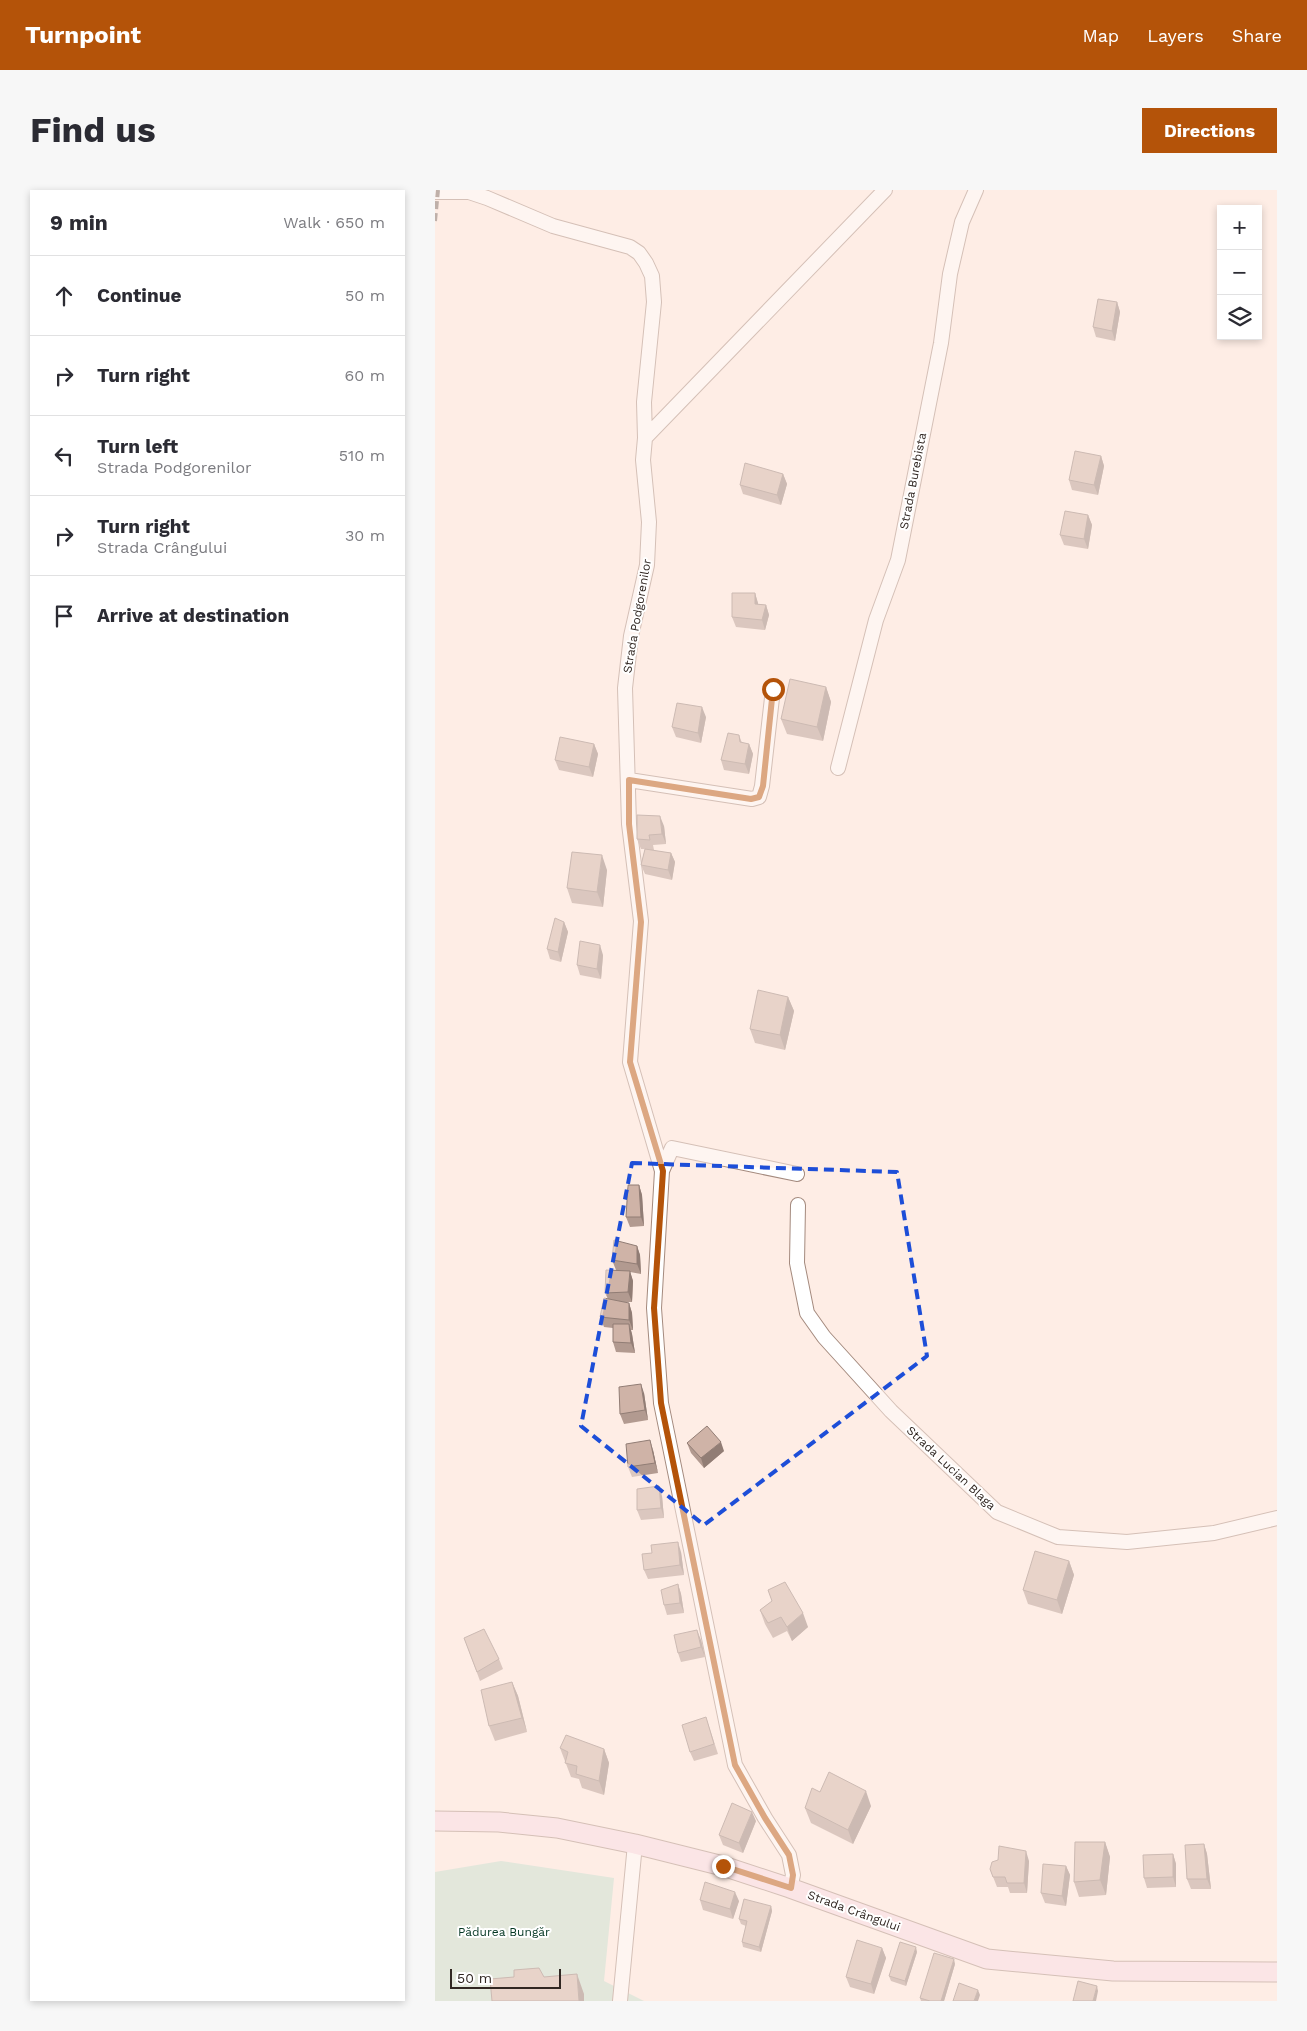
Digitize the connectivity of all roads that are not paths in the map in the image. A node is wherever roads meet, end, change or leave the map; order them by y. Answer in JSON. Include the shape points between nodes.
{"nodes":[{"id":1,"x":885,"y":190,"type":"edge"},
{"id":2,"x":976,"y":190,"type":"edge"},
{"id":3,"x":435,"y":192,"type":"edge"},
{"id":4,"x":645,"y":438,"type":"junction"},
{"id":5,"x":773,"y":689,"type":"dead end"},
{"id":6,"x":837,"y":768,"type":"dead end"},
{"id":7,"x":629,"y":780,"type":"junction"},
{"id":8,"x":663,"y":1171,"type":"junction"},
{"id":9,"x":797,"y":1174,"type":"dead end"},
{"id":10,"x":798,"y":1205,"type":"dead end"},
{"id":11,"x":1277,"y":1518,"type":"edge"},
{"id":12,"x":435,"y":1821,"type":"edge"},
{"id":13,"x":635,"y":1844,"type":"junction"},
{"id":14,"x":791,"y":1888,"type":"junction"},
{"id":15,"x":1277,"y":1972,"type":"edge"},
{"id":16,"x":620,"y":2001,"type":"edge"}],
"edges":[{"from":1,"to":4,"type":"street"},
{"from":2,"to":6,"type":"street","name":"Strada Burebista","via":[[962,222],[950,274],[941,343],[898,560],[876,620]]},
{"from":3,"to":4,"type":"street","name":"Strada Podgorenilor","via":[[469,192],[553,226],[630,247],[639,253],[652,276],[654,302],[644,402]]},
{"from":4,"to":7,"type":"street","name":"Strada Podgorenilor","via":[[643,460],[649,522],[647,565],[631,636],[625,688]]},
{"from":5,"to":7,"type":"street","via":[[763,786],[759,797],[751,799]]},
{"from":7,"to":8,"type":"street","name":"Strada Podgorenilor","via":[[629,824],[641,922],[630,1062]]},
{"from":8,"to":9,"type":"street","via":[[672,1148]]},
{"from":8,"to":14,"type":"street","name":"Strada Podgorenilor","via":[[654,1308],[661,1403],[735,1765],[789,1855],[793,1875]]},
{"from":10,"to":11,"type":"street","name":"Strada Lucian Blaga","via":[[797,1263],[807,1313],[891,1412],[997,1512],[1058,1537],[1127,1542],[1214,1533]]},
{"from":12,"to":13,"type":"main road","name":"Strada Crângului","via":[[499,1822],[557,1828]]},
{"from":13,"to":14,"type":"main road","name":"Strada Crângului","via":[[723,1866]]},
{"from":13,"to":16,"type":"street"},
{"from":14,"to":15,"type":"main road","name":"Strada Crângului","via":[[987,1959],[1113,1971]]}]}
